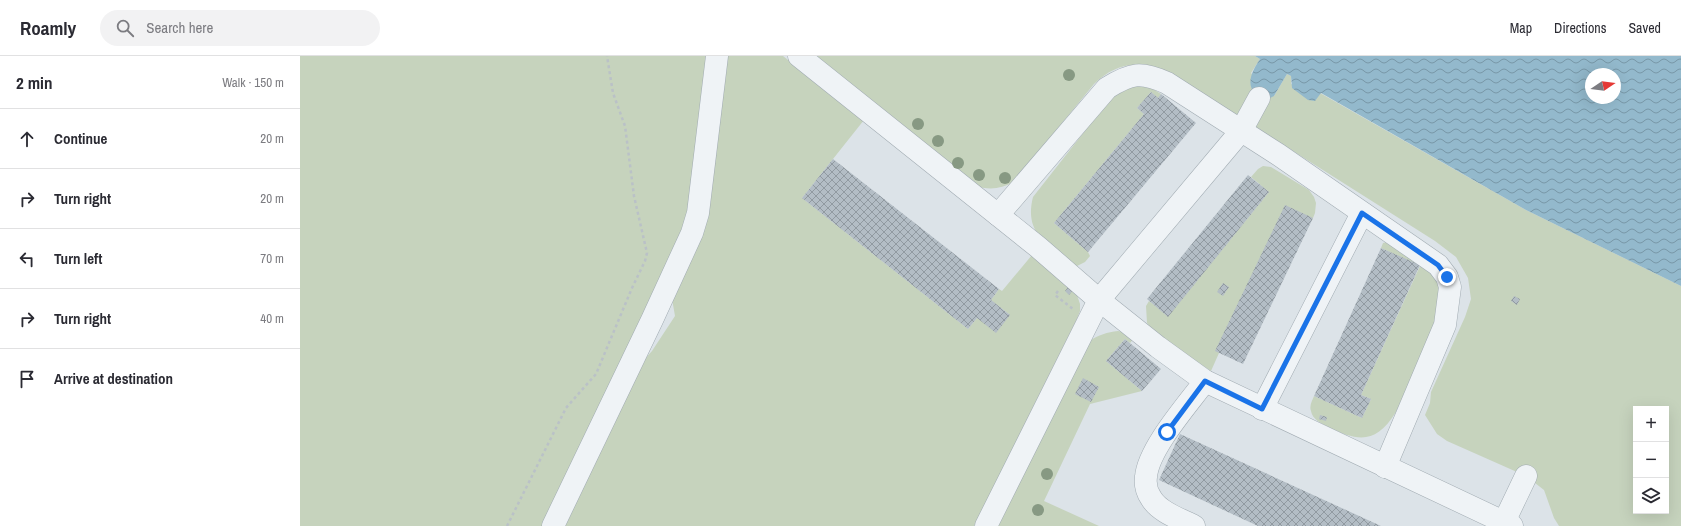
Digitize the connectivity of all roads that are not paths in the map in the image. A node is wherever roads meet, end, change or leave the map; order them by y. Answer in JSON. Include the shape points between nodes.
{"nodes":[{"id":1,"x":717,"y":56,"type":"edge"},
{"id":2,"x":799,"y":56,"type":"edge"},
{"id":3,"x":1259,"y":98,"type":"dead end"},
{"id":4,"x":1241,"y":131,"type":"junction"},
{"id":5,"x":1362,"y":213,"type":"junction"},
{"id":6,"x":998,"y":215,"type":"junction"},
{"id":7,"x":1099,"y":300,"type":"junction"},
{"id":8,"x":1205,"y":381,"type":"junction"},
{"id":9,"x":1262,"y":409,"type":"junction"},
{"id":10,"x":1385,"y":466,"type":"junction"},
{"id":11,"x":1526,"y":476,"type":"dead end"},
{"id":12,"x":1476,"y":518,"type":"edge"},
{"id":13,"x":1508,"y":524,"type":"edge"},
{"id":14,"x":553,"y":526,"type":"edge"},
{"id":15,"x":986,"y":526,"type":"edge"},
{"id":16,"x":1194,"y":526,"type":"edge"}],
"edges":[{"from":1,"to":14,"type":"lane","via":[[698,213],[692,233]]},
{"from":2,"to":6,"type":"lane"},
{"from":3,"to":4,"type":"lane"},
{"from":4,"to":5,"type":"lane"},
{"from":4,"to":6,"type":"lane","via":[[1167,82],[1151,75],[1135,75],[1122,79],[1107,88]]},
{"from":4,"to":7,"type":"lane"},
{"from":5,"to":9,"type":"lane"},
{"from":5,"to":10,"type":"lane","via":[[1438,265],[1447,277],[1450,288],[1445,325]]},
{"from":6,"to":7,"type":"lane"},
{"from":7,"to":8,"type":"lane"},
{"from":7,"to":15,"type":"lane"},
{"from":8,"to":9,"type":"lane"},
{"from":8,"to":16,"type":"lane","via":[[1159,445],[1146,478],[1147,492],[1156,504],[1164,511]]},
{"from":9,"to":10,"type":"lane"},
{"from":10,"to":12,"type":"lane"},
{"from":11,"to":13,"type":"lane"},
{"from":12,"to":13,"type":"lane"}]}
